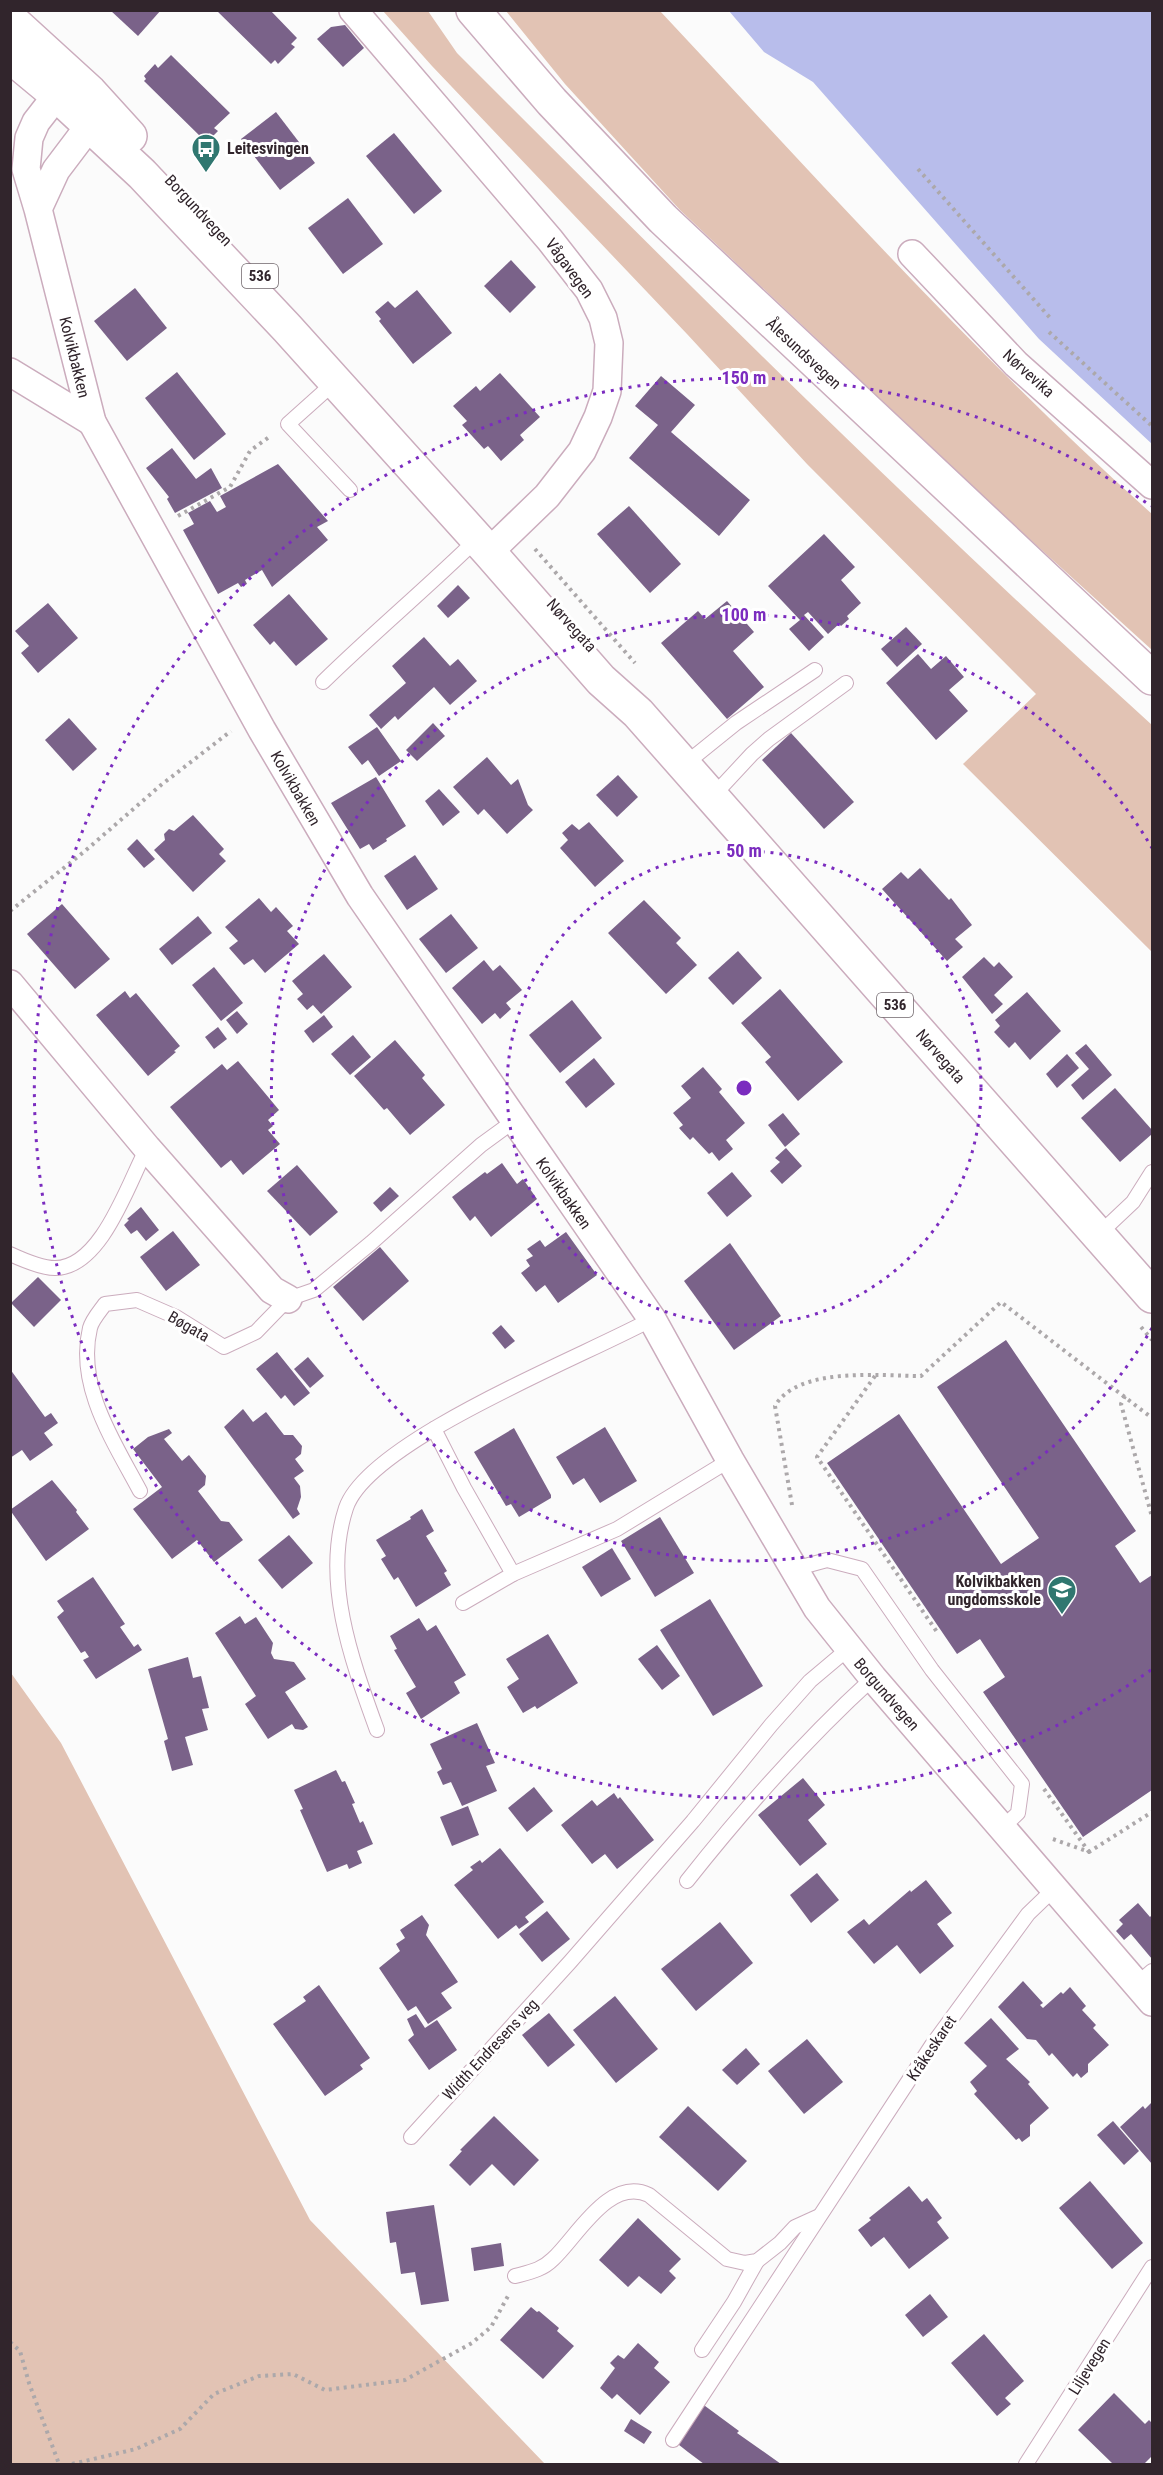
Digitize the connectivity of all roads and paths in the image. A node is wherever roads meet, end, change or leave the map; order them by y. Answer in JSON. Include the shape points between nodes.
{"nodes":[{"id":1,"x":353,"y":10,"type":"edge"},
{"id":2,"x":473,"y":10,"type":"edge"},
{"id":3,"x":10,"y":19,"type":"edge"},
{"id":4,"x":10,"y":56,"type":"edge"},
{"id":5,"x":90,"y":92,"type":"junction"},
{"id":6,"x":57,"y":95,"type":"junction"},
{"id":7,"x":90,"y":124,"type":"junction"},
{"id":8,"x":918,"y":169,"type":"dead end"},
{"id":9,"x":38,"y":208,"type":"junction"},
{"id":10,"x":912,"y":254,"type":"dead end"},
{"id":11,"x":1052,"y":320,"type":"dead end"},
{"id":12,"x":1049,"y":332,"type":"dead end"},
{"id":13,"x":10,"y":372,"type":"edge"},
{"id":14,"x":341,"y":377,"type":"junction"},
{"id":15,"x":92,"y":422,"type":"junction"},
{"id":16,"x":288,"y":424,"type":"junction"},
{"id":17,"x":1152,"y":426,"type":"edge"},
{"id":18,"x":1152,"y":485,"type":"edge"},
{"id":19,"x":350,"y":490,"type":"dead end"},
{"id":20,"x":173,"y":518,"type":"dead end"},
{"id":21,"x":488,"y":544,"type":"junction"},
{"id":22,"x":815,"y":670,"type":"dead end"},
{"id":23,"x":1152,"y":678,"type":"edge"},
{"id":24,"x":323,"y":682,"type":"dead end"},
{"id":25,"x":846,"y":683,"type":"dead end"},
{"id":26,"x":221,"y":738,"type":"dead end"},
{"id":27,"x":684,"y":765,"type":"junction"},
{"id":28,"x":712,"y":797,"type":"junction"},
{"id":29,"x":10,"y":911,"type":"edge"},
{"id":30,"x":10,"y":984,"type":"edge"},
{"id":31,"x":514,"y":1120,"type":"junction"},
{"id":32,"x":147,"y":1148,"type":"junction"},
{"id":33,"x":1152,"y":1172,"type":"edge"},
{"id":34,"x":1098,"y":1234,"type":"junction"},
{"id":35,"x":10,"y":1254,"type":"edge"},
{"id":36,"x":1152,"y":1296,"type":"edge"},
{"id":37,"x":288,"y":1299,"type":"junction"},
{"id":38,"x":652,"y":1319,"type":"junction"},
{"id":39,"x":875,"y":1376,"type":"junction"},
{"id":40,"x":1125,"y":1396,"type":"junction"},
{"id":41,"x":1152,"y":1418,"type":"edge"},
{"id":42,"x":434,"y":1429,"type":"junction"},
{"id":43,"x":730,"y":1460,"type":"junction"},
{"id":44,"x":140,"y":1491,"type":"dead end"},
{"id":45,"x":793,"y":1514,"type":"dead end"},
{"id":46,"x":1152,"y":1517,"type":"edge"},
{"id":47,"x":794,"y":1569,"type":"junction"},
{"id":48,"x":513,"y":1574,"type":"junction"},
{"id":49,"x":463,"y":1603,"type":"dead end"},
{"id":50,"x":940,"y":1637,"type":"dead end"},
{"id":51,"x":848,"y":1649,"type":"junction"},
{"id":52,"x":873,"y":1678,"type":"junction"},
{"id":53,"x":377,"y":1730,"type":"dead end"},
{"id":54,"x":1040,"y":1784,"type":"dead end"},
{"id":55,"x":1152,"y":1812,"type":"edge"},
{"id":56,"x":1002,"y":1828,"type":"junction"},
{"id":57,"x":1044,"y":1835,"type":"dead end"},
{"id":58,"x":1089,"y":1852,"type":"junction"},
{"id":59,"x":687,"y":1881,"type":"dead end"},
{"id":60,"x":1054,"y":1889,"type":"junction"},
{"id":61,"x":570,"y":1962,"type":"joint"},
{"id":62,"x":1147,"y":1986,"type":"edge"},
{"id":63,"x":411,"y":2137,"type":"dead end"},
{"id":64,"x":818,"y":2216,"type":"junction"},
{"id":65,"x":757,"y":2261,"type":"junction"},
{"id":66,"x":1152,"y":2267,"type":"edge"},
{"id":67,"x":515,"y":2276,"type":"joint"},
{"id":68,"x":10,"y":2342,"type":"edge"},
{"id":69,"x":702,"y":2350,"type":"dead end"},
{"id":70,"x":673,"y":2440,"type":"dead end"},
{"id":71,"x":59,"y":2464,"type":"edge"},
{"id":72,"x":72,"y":2464,"type":"edge"},
{"id":73,"x":1026,"y":2464,"type":"edge"}],
"edges":[{"from":1,"to":21,"type":"street","name":"Vågavegen","via":[[550,240],[590,290],[603,318],[610,363],[598,417],[575,462],[548,496]]},
{"from":2,"to":23,"type":"main road","name":"Ålesundsvegen","via":[[552,102],[663,219]]},
{"from":3,"to":5,"type":"main road","name":"Borgundvegen","number":"536"},
{"from":4,"to":6,"type":"main road","name":"Borgundvegen","number":"536"},
{"from":5,"to":6,"type":"street"},
{"from":5,"to":7,"type":"street"},
{"from":5,"to":14,"type":"main road","name":"Borgundvegen","number":"536"},
{"from":6,"to":7,"type":"main road","name":"Borgundvegen","number":"536"},
{"from":6,"to":9,"type":"street","name":"Kolvikbakken","via":[[29,138],[26,169]]},
{"from":7,"to":9,"type":"street","via":[[56,170]]},
{"from":7,"to":14,"type":"main road","name":"Borgundvegen","number":"536"},
{"from":8,"to":11,"type":"path"},
{"from":9,"to":15,"type":"street","name":"Kolvikbakken"},
{"from":10,"to":18,"type":"street","name":"Nørvevika","via":[[1016,364]]},
{"from":12,"to":17,"type":"path"},
{"from":13,"to":15,"type":"street"},
{"from":14,"to":16,"type":"lane"},
{"from":14,"to":21,"type":"main road","name":"Borgundvegen","number":"536"},
{"from":15,"to":31,"type":"street","name":"Kolvikbakken","via":[[262,730],[360,896]]},
{"from":16,"to":19,"type":"lane"},
{"from":16,"to":20,"type":"path","via":[[250,451],[230,487]]},
{"from":21,"to":24,"type":"lane","via":[[370,636]]},
{"from":21,"to":27,"type":"main road","name":"Nørvegata","number":"536","via":[[601,680],[638,713]]},
{"from":22,"to":27,"type":"lane","via":[[736,723]]},
{"from":25,"to":28,"type":"lane","via":[[769,739]]},
{"from":26,"to":29,"type":"path"},
{"from":27,"to":28,"type":"main road","name":"Nørvegata","number":"536"},
{"from":28,"to":34,"type":"main road","name":"Nørvegata","number":"536"},
{"from":30,"to":32,"type":"street"},
{"from":31,"to":37,"type":"lane","via":[[314,1290]]},
{"from":31,"to":38,"type":"street","name":"Kolvikbakken"},
{"from":32,"to":35,"type":"lane","via":[[110,1224],[78,1261],[55,1268]]},
{"from":32,"to":37,"type":"street","via":[[272,1290]]},
{"from":33,"to":34,"type":"lane","via":[[1133,1202]]},
{"from":34,"to":36,"type":"main road","name":"Nørvegata","number":"536"},
{"from":37,"to":44,"type":"lane","name":"Bøgata","via":[[256,1332],[224,1347],[176,1317],[137,1300],[105,1304],[91,1326],[87,1359],[91,1387],[103,1421]]},
{"from":38,"to":42,"type":"lane"},
{"from":38,"to":43,"type":"street","name":"Kolvikbakken"},
{"from":39,"to":40,"type":"path","via":[[921,1376],[1001,1302]]},
{"from":39,"to":45,"type":"path","via":[[823,1377],[789,1389],[779,1398],[775,1406]]},
{"from":39,"to":50,"type":"path","via":[[817,1457]]},
{"from":40,"to":41,"type":"path"},
{"from":40,"to":46,"type":"path","via":[[1121,1404]]},
{"from":42,"to":48,"type":"lane"},
{"from":42,"to":53,"type":"lane","via":[[390,1457],[367,1478],[346,1507],[339,1537],[336,1574],[345,1629]]},
{"from":43,"to":47,"type":"street","name":"Kolvikbakken"},
{"from":43,"to":48,"type":"lane","via":[[617,1528]]},
{"from":47,"to":51,"type":"street","name":"Kolvikbakken"},
{"from":47,"to":56,"type":"lane","via":[[827,1560],[862,1569],[932,1670],[1022,1784],[1018,1813]]},
{"from":48,"to":49,"type":"lane"},
{"from":51,"to":52,"type":"street","name":"Borgundvegen"},
{"from":51,"to":61,"type":"lane","name":"Borgundvegen","via":[[810,1681]]},
{"from":52,"to":56,"type":"street","name":"Borgundvegen"},
{"from":52,"to":59,"type":"lane","via":[[805,1744]]},
{"from":54,"to":58,"type":"path"},
{"from":55,"to":58,"type":"path"},
{"from":56,"to":60,"type":"street","name":"Borgundvegen"},
{"from":57,"to":58,"type":"path"},
{"from":60,"to":62,"type":"street","name":"Borgundvegen"},
{"from":60,"to":64,"type":"lane","name":"Kråkeskaret","via":[[1028,1914],[952,2016]]},
{"from":61,"to":63,"type":"lane","name":"Width Endresens veg"},
{"from":64,"to":65,"type":"lane","name":"Kråkeskaret","via":[[795,2227]]},
{"from":64,"to":70,"type":"lane","name":"Kråkeskaret"},
{"from":65,"to":67,"type":"lane","via":[[727,2259],[649,2195],[626,2191],[591,2215],[539,2270]]},
{"from":65,"to":69,"type":"lane","name":"Kråkeskaret"},
{"from":66,"to":73,"type":"lane","name":"Liljevegen"},
{"from":67,"to":72,"type":"path","via":[[491,2327],[472,2343],[405,2380],[325,2390],[293,2374],[259,2376],[214,2394],[180,2429],[136,2450]]},
{"from":68,"to":71,"type":"path","via":[[20,2351]]}]}
